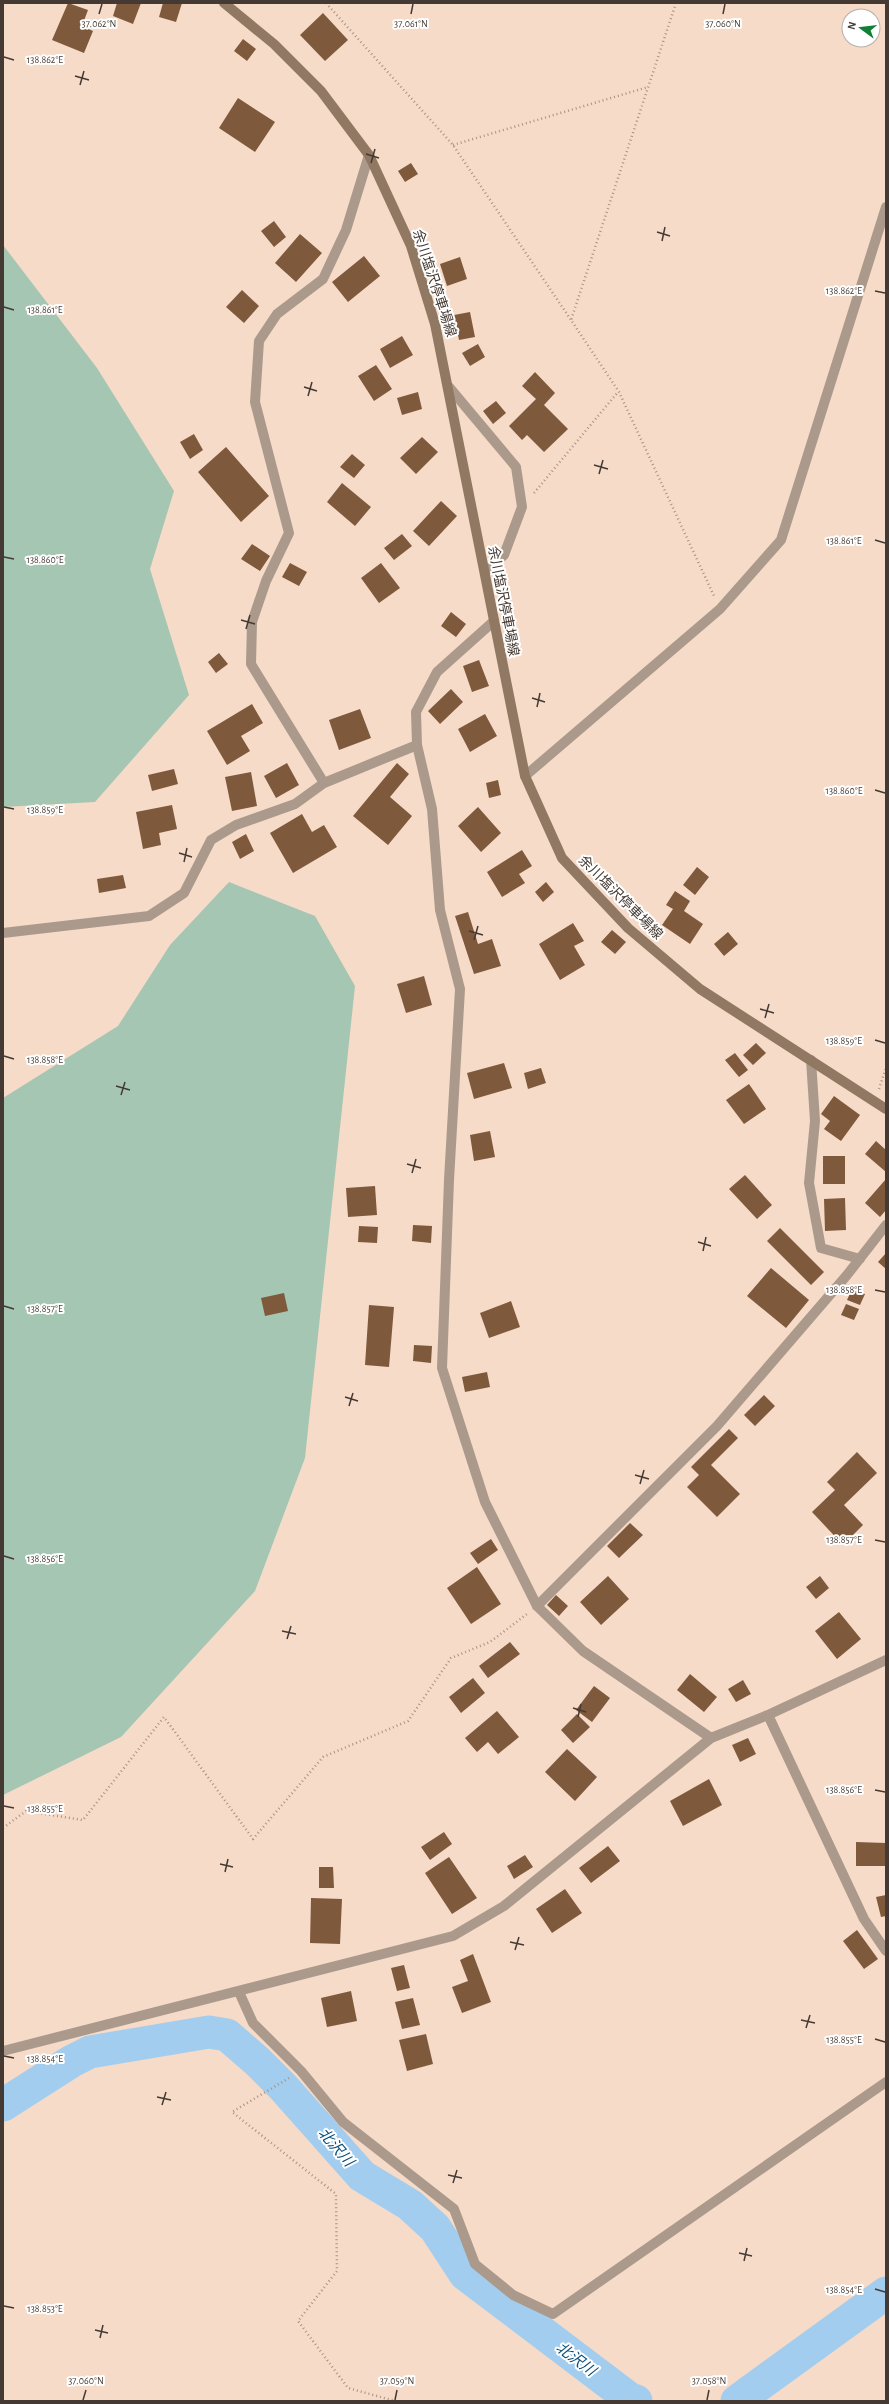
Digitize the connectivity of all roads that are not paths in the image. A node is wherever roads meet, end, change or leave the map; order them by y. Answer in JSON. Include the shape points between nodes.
{"nodes":[{"id":1,"x":224,"y":3,"type":"edge"},
{"id":2,"x":369,"y":155,"type":"junction"},
{"id":3,"x":886,"y":206,"type":"edge"},
{"id":4,"x":449,"y":387,"type":"junction"},
{"id":5,"x":485,"y":572,"type":"junction"},
{"id":6,"x":494,"y":621,"type":"junction"},
{"id":7,"x":417,"y":745,"type":"junction"},
{"id":8,"x":525,"y":776,"type":"junction"},
{"id":9,"x":324,"y":783,"type":"junction"},
{"id":10,"x":3,"y":933,"type":"edge"},
{"id":11,"x":811,"y":1060,"type":"junction"},
{"id":12,"x":886,"y":1109,"type":"edge"},
{"id":13,"x":886,"y":1225,"type":"edge"},
{"id":14,"x":860,"y":1259,"type":"junction"},
{"id":15,"x":537,"y":1606,"type":"junction"},
{"id":16,"x":886,"y":1660,"type":"edge"},
{"id":17,"x":768,"y":1715,"type":"junction"},
{"id":18,"x":711,"y":1738,"type":"junction"},
{"id":19,"x":886,"y":1951,"type":"edge"},
{"id":20,"x":239,"y":1992,"type":"junction"},
{"id":21,"x":3,"y":2051,"type":"edge"},
{"id":22,"x":886,"y":2082,"type":"edge"}],
"edges":[{"from":1,"to":2,"type":"main road","name":"余川塩沢停車場線","via":[[274,44],[321,91]]},
{"from":2,"to":4,"type":"main road","name":"余川塩沢停車場線","via":[[411,246],[435,324]]},
{"from":2,"to":9,"type":"street","via":[[346,230],[323,279],[277,314],[259,341],[255,402],[289,533],[266,581],[252,622],[251,664]]},
{"from":3,"to":8,"type":"street","via":[[782,540],[720,609]]},
{"from":4,"to":5,"type":"main road","name":"余川塩沢停車場線"},
{"from":4,"to":5,"type":"street","via":[[516,467],[522,507],[504,556]]},
{"from":5,"to":6,"type":"main road","name":"余川塩沢停車場線"},
{"from":6,"to":7,"type":"street","via":[[437,672],[416,712]]},
{"from":6,"to":8,"type":"main road","name":"余川塩沢停車場線"},
{"from":7,"to":9,"type":"street"},
{"from":7,"to":15,"type":"street","via":[[432,808],[440,910],[460,989],[442,1368],[485,1502]]},
{"from":8,"to":11,"type":"main road","name":"余川塩沢停車場線","via":[[562,858],[628,928],[700,989]]},
{"from":9,"to":10,"type":"street","via":[[295,804],[236,825],[211,840],[184,893],[149,916]]},
{"from":11,"to":12,"type":"main road","name":"余川塩沢停車場線"},
{"from":11,"to":14,"type":"street","via":[[815,1121],[809,1183],[821,1248]]},
{"from":13,"to":14,"type":"street"},
{"from":14,"to":15,"type":"street","via":[[717,1426]]},
{"from":15,"to":18,"type":"street","via":[[583,1651]]},
{"from":16,"to":17,"type":"street"},
{"from":17,"to":18,"type":"street"},
{"from":17,"to":19,"type":"street","via":[[864,1919]]},
{"from":18,"to":20,"type":"street","via":[[504,1906],[453,1936]]},
{"from":20,"to":21,"type":"street"},
{"from":20,"to":22,"type":"street","via":[[253,2023],[301,2071],[343,2122],[454,2209],[475,2264],[513,2295],[553,2314]]}]}
